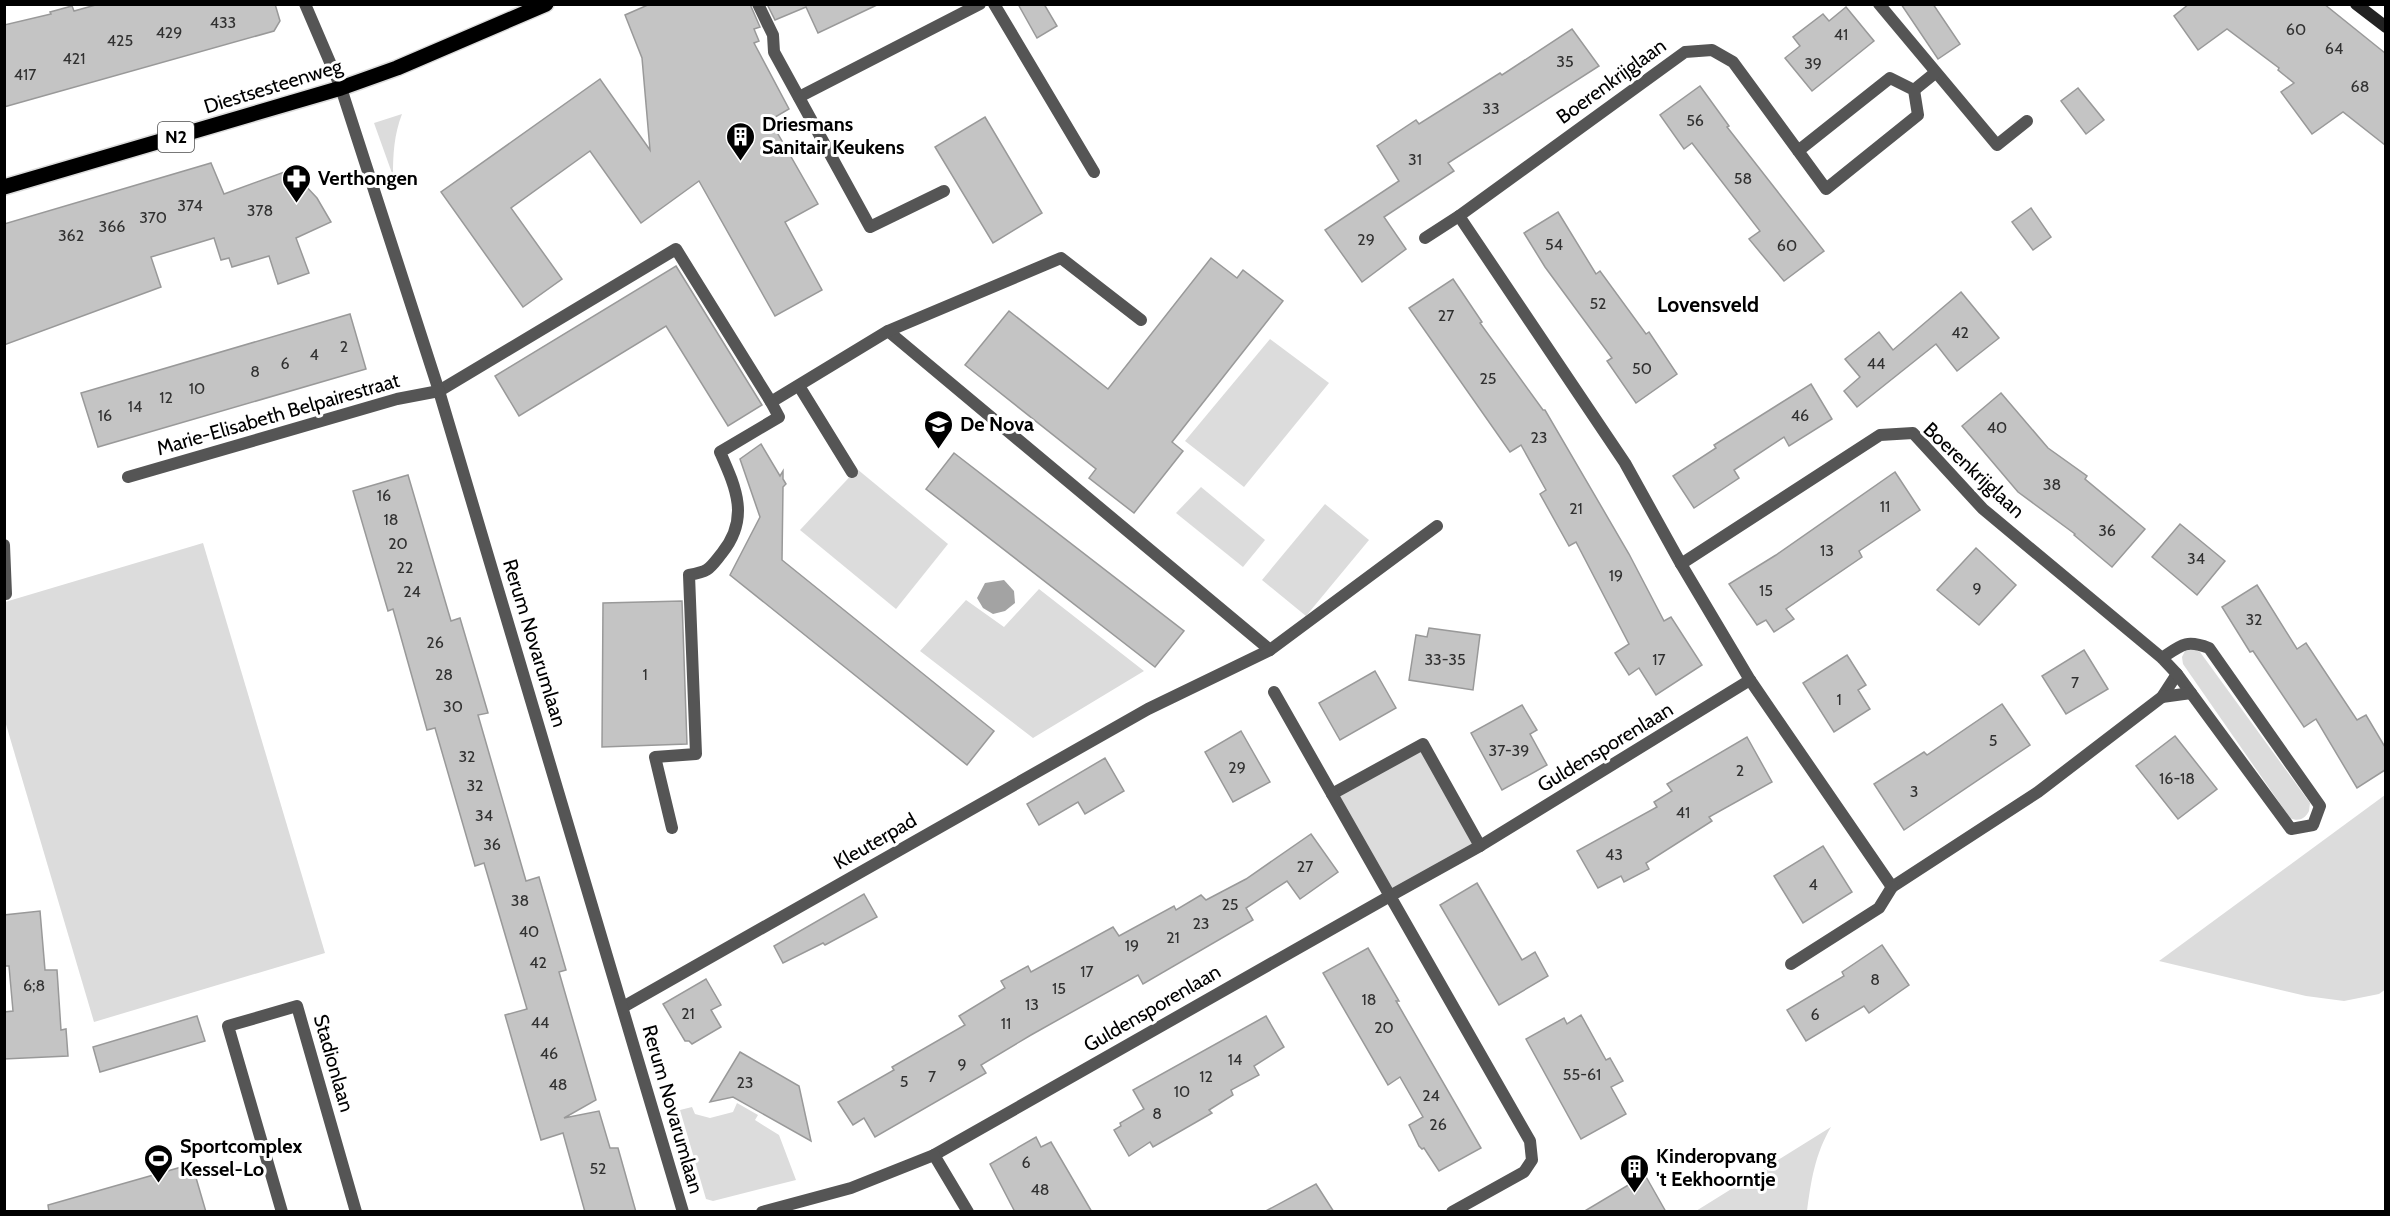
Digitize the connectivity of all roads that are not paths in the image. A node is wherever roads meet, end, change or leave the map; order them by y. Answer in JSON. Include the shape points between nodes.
{"nodes":[{"id":1,"x":305,"y":4,"type":"edge"},
{"id":2,"x":546,"y":4,"type":"edge"},
{"id":3,"x":758,"y":4,"type":"edge"},
{"id":4,"x":980,"y":4,"type":"edge"},
{"id":5,"x":994,"y":4,"type":"edge"},
{"id":6,"x":1879,"y":4,"type":"edge"},
{"id":7,"x":2356,"y":4,"type":"edge"},
{"id":8,"x":2385,"y":27,"type":"edge"},
{"id":9,"x":1935,"y":73,"type":"junction"},
{"id":10,"x":341,"y":88,"type":"junction"},
{"id":11,"x":1914,"y":90,"type":"junction"},
{"id":12,"x":799,"y":97,"type":"junction"},
{"id":13,"x":2027,"y":121,"type":"dead end"},
{"id":14,"x":1798,"y":151,"type":"junction"},
{"id":15,"x":1094,"y":172,"type":"dead end"},
{"id":16,"x":4,"y":187,"type":"edge"},
{"id":17,"x":944,"y":190,"type":"dead end"},
{"id":18,"x":1459,"y":216,"type":"junction"},
{"id":19,"x":1425,"y":238,"type":"dead end"},
{"id":20,"x":1142,"y":320,"type":"dead end"},
{"id":21,"x":888,"y":331,"type":"junction"},
{"id":22,"x":799,"y":386,"type":"junction"},
{"id":23,"x":439,"y":391,"type":"junction"},
{"id":24,"x":771,"y":402,"type":"junction"},
{"id":25,"x":852,"y":472,"type":"dead end"},
{"id":26,"x":128,"y":477,"type":"dead end"},
{"id":27,"x":1437,"y":526,"type":"dead end"},
{"id":28,"x":4,"y":544,"type":"edge"},
{"id":29,"x":1681,"y":564,"type":"junction"},
{"id":30,"x":6,"y":594,"type":"dead end"},
{"id":31,"x":1270,"y":650,"type":"junction"},
{"id":32,"x":2162,"y":658,"type":"junction"},
{"id":33,"x":2177,"y":674,"type":"junction"},
{"id":34,"x":1750,"y":680,"type":"junction"},
{"id":35,"x":1274,"y":692,"type":"dead end"},
{"id":36,"x":2191,"y":693,"type":"junction"},
{"id":37,"x":2162,"y":697,"type":"junction"},
{"id":38,"x":1332,"y":794,"type":"junction"},
{"id":39,"x":672,"y":828,"type":"dead end"},
{"id":40,"x":1480,"y":846,"type":"junction"},
{"id":41,"x":1892,"y":887,"type":"junction"},
{"id":42,"x":1390,"y":896,"type":"junction"},
{"id":43,"x":1791,"y":964,"type":"dead end"},
{"id":44,"x":622,"y":1007,"type":"junction"},
{"id":45,"x":934,"y":1155,"type":"junction"},
{"id":46,"x":282,"y":1212,"type":"edge"},
{"id":47,"x":356,"y":1212,"type":"edge"},
{"id":48,"x":683,"y":1212,"type":"edge"},
{"id":49,"x":762,"y":1212,"type":"edge"},
{"id":50,"x":968,"y":1212,"type":"edge"},
{"id":51,"x":1452,"y":1212,"type":"edge"}],
"edges":[{"from":1,"to":10,"type":"street","name":"Rerum Novarumlaan"},
{"from":2,"to":10,"type":"main road","name":"Diestsesteenweg","number":"N2","via":[[398,68]]},
{"from":3,"to":12,"type":"street","via":[[773,35],[774,52]]},
{"from":4,"to":12,"type":"street"},
{"from":5,"to":15,"type":"street"},
{"from":6,"to":9,"type":"street"},
{"from":7,"to":8,"type":"street"},
{"from":9,"to":11,"type":"street"},
{"from":9,"to":13,"type":"street","via":[[1997,145]]},
{"from":10,"to":16,"type":"main road","name":"Diestsesteenweg","number":"N2"},
{"from":10,"to":23,"type":"street","name":"Rerum Novarumlaan"},
{"from":11,"to":14,"type":"street","via":[[1890,78]]},
{"from":11,"to":14,"type":"street","name":"Boerenkrijglaan","via":[[1918,115],[1826,189]]},
{"from":12,"to":17,"type":"street","via":[[870,227]]},
{"from":14,"to":18,"type":"street","name":"Boerenkrijglaan","via":[[1733,62],[1712,50],[1684,52]]},
{"from":18,"to":19,"type":"street","name":"Boerenkrijglaan"},
{"from":18,"to":29,"type":"street","via":[[1625,463]]},
{"from":20,"to":21,"type":"street","via":[[1061,258]]},
{"from":21,"to":22,"type":"street"},
{"from":21,"to":31,"type":"street"},
{"from":22,"to":24,"type":"street"},
{"from":22,"to":25,"type":"street"},
{"from":23,"to":24,"type":"street","via":[[676,249]]},
{"from":23,"to":26,"type":"street","name":"Marie-Elisabeth Belpairestraat","via":[[397,399]]},
{"from":23,"to":44,"type":"street","name":"Rerum Novarumlaan"},
{"from":24,"to":39,"type":"street","via":[[779,417],[720,452],[740,512],[733,539],[708,571],[689,575],[696,754],[655,757]]},
{"from":27,"to":31,"type":"street","name":"Kleuterpad"},
{"from":28,"to":30,"type":"street"},
{"from":29,"to":32,"type":"street","name":"Boerenkrijglaan","via":[[1880,435],[1913,433],[1983,509]]},
{"from":29,"to":34,"type":"street"},
{"from":31,"to":44,"type":"street","name":"Kleuterpad","via":[[1148,709]]},
{"from":32,"to":33,"type":"street","name":"Boerenkrijglaan"},
{"from":32,"to":36,"type":"street","name":"Boerenkrijglaan","via":[[2184,643],[2209,648],[2320,806],[2313,825],[2291,829]]},
{"from":33,"to":36,"type":"street","name":"Boerenkrijglaan"},
{"from":33,"to":37,"type":"street"},
{"from":34,"to":40,"type":"street","name":"Guldensporenlaan"},
{"from":34,"to":41,"type":"street"},
{"from":35,"to":38,"type":"street"},
{"from":36,"to":37,"type":"street"},
{"from":37,"to":41,"type":"street","via":[[2038,792]]},
{"from":38,"to":40,"type":"street","via":[[1423,744]]},
{"from":38,"to":42,"type":"street"},
{"from":40,"to":42,"type":"street","name":"Guldensporenlaan"},
{"from":41,"to":43,"type":"street","via":[[1879,908]]},
{"from":42,"to":45,"type":"street","name":"Guldensporenlaan"},
{"from":42,"to":51,"type":"street","via":[[1530,1142],[1532,1160],[1524,1172]]},
{"from":44,"to":48,"type":"street","name":"Rerum Novarumlaan"},
{"from":45,"to":49,"type":"street","name":"Guldensporenlaan","via":[[851,1188]]},
{"from":45,"to":50,"type":"street"},
{"from":46,"to":47,"type":"street","name":"Stadionlaan","via":[[228,1026],[297,1006]]}]}
